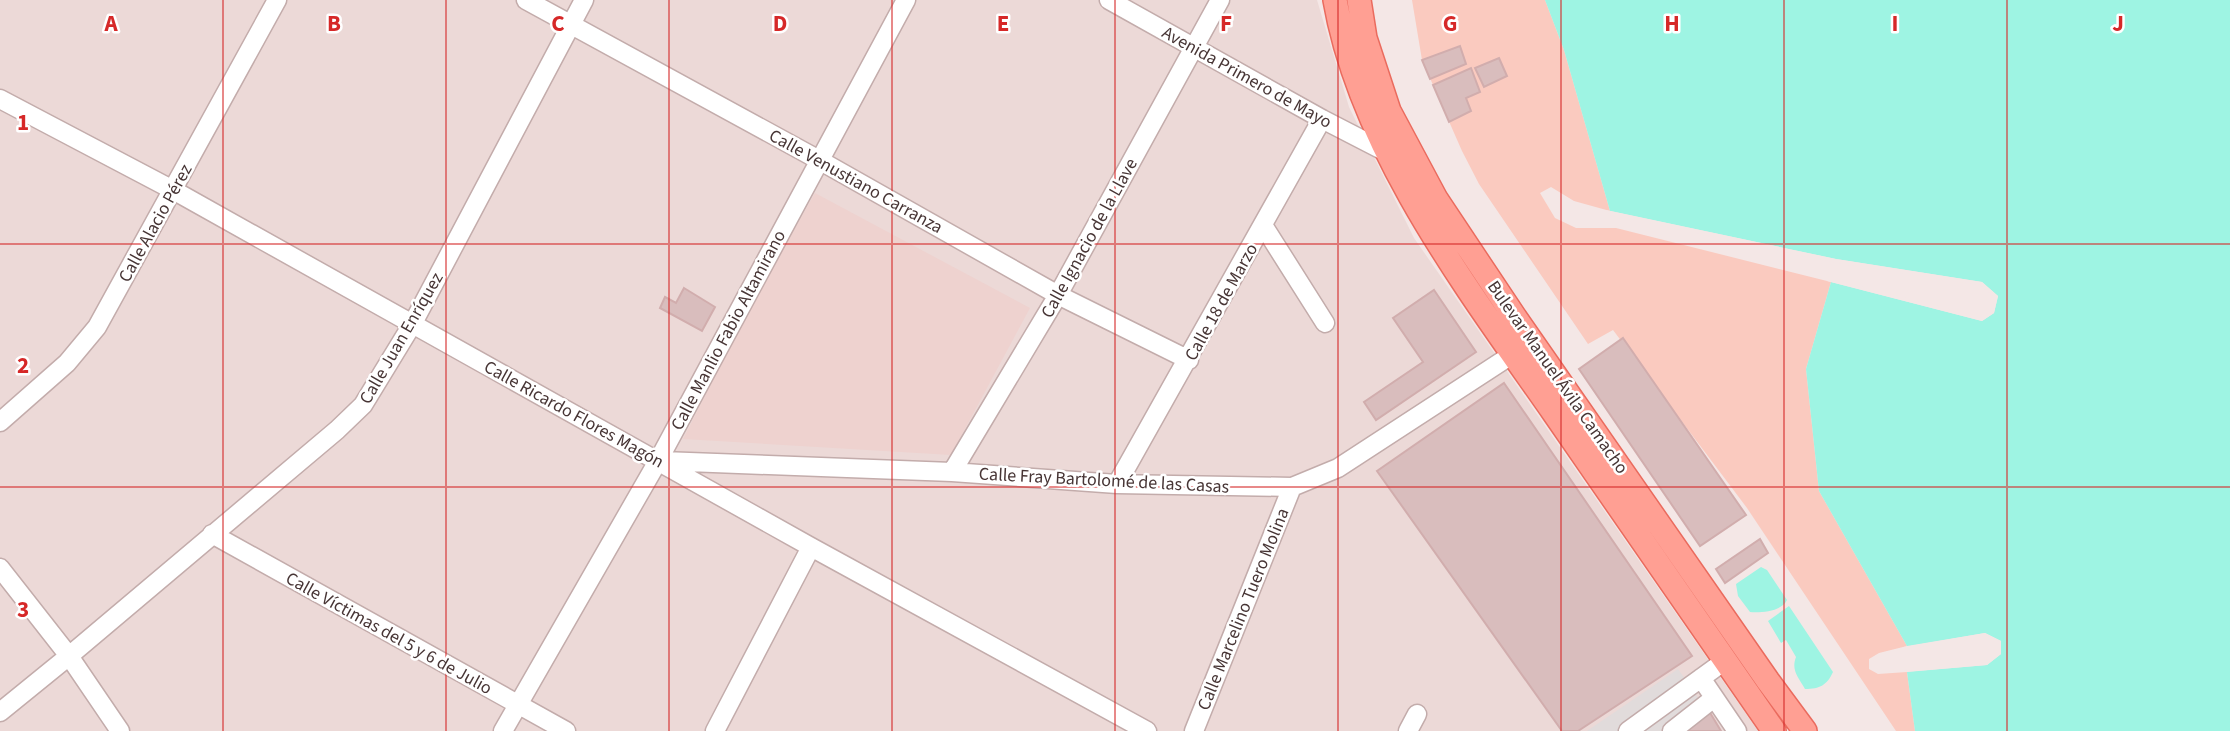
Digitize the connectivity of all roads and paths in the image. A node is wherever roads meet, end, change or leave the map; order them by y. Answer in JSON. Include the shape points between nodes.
{"nodes":[{"id":1,"x":277,"y":0,"type":"edge"},
{"id":2,"x":526,"y":0,"type":"edge"},
{"id":3,"x":584,"y":0,"type":"edge"},
{"id":4,"x":906,"y":0,"type":"edge"},
{"id":5,"x":1109,"y":0,"type":"edge"},
{"id":6,"x":1220,"y":0,"type":"edge"},
{"id":7,"x":1335,"y":0,"type":"edge"},
{"id":8,"x":1359,"y":0,"type":"edge"},
{"id":9,"x":570,"y":25,"type":"junction"},
{"id":10,"x":1195,"y":47,"type":"junction"},
{"id":11,"x":0,"y":99,"type":"edge"},
{"id":12,"x":1322,"y":119,"type":"junction"},
{"id":13,"x":1386,"y":152,"type":"junction"},
{"id":14,"x":819,"y":160,"type":"junction"},
{"id":15,"x":173,"y":190,"type":"junction"},
{"id":16,"x":1263,"y":225,"type":"junction"},
{"id":17,"x":1058,"y":295,"type":"junction"},
{"id":18,"x":413,"y":323,"type":"junction"},
{"id":19,"x":1325,"y":323,"type":"dead end"},
{"id":20,"x":1513,"y":354,"type":"junction"},
{"id":21,"x":1188,"y":360,"type":"junction"},
{"id":22,"x":0,"y":422,"type":"edge"},
{"id":23,"x":658,"y":461,"type":"junction"},
{"id":24,"x":952,"y":472,"type":"junction"},
{"id":25,"x":1117,"y":484,"type":"junction"},
{"id":26,"x":1292,"y":487,"type":"junction"},
{"id":27,"x":212,"y":534,"type":"junction"},
{"id":28,"x":811,"y":547,"type":"junction"},
{"id":29,"x":0,"y":568,"type":"edge"},
{"id":30,"x":69,"y":656,"type":"junction"},
{"id":31,"x":1726,"y":660,"type":"junction"},
{"id":32,"x":1701,"y":678,"type":"junction"},
{"id":33,"x":1714,"y":698,"type":"junction"},
{"id":34,"x":517,"y":705,"type":"junction"},
{"id":35,"x":0,"y":712,"type":"edge"},
{"id":36,"x":1417,"y":714,"type":"dead end"},
{"id":37,"x":120,"y":731,"type":"edge"},
{"id":38,"x":503,"y":731,"type":"edge"},
{"id":39,"x":566,"y":731,"type":"edge"},
{"id":40,"x":715,"y":731,"type":"edge"},
{"id":41,"x":1147,"y":731,"type":"edge"},
{"id":42,"x":1194,"y":731,"type":"edge"},
{"id":43,"x":1408,"y":731,"type":"edge"},
{"id":44,"x":1628,"y":731,"type":"edge"},
{"id":45,"x":1672,"y":731,"type":"edge"},
{"id":46,"x":1737,"y":731,"type":"edge"},
{"id":47,"x":1774,"y":731,"type":"edge"},
{"id":48,"x":1805,"y":731,"type":"edge"}],
"edges":[{"from":1,"to":15,"type":"street","name":"Calle Alacio Pérez"},
{"from":2,"to":9,"type":"street","name":"Calle Venustiano Carranza"},
{"from":3,"to":9,"type":"street","name":"Calle Juan Enríquez"},
{"from":4,"to":14,"type":"street","name":"Calle Manlio Fabio Altamirano"},
{"from":5,"to":10,"type":"street","name":"Avenida Primero de Mayo"},
{"from":6,"to":10,"type":"street","name":"Calle Ignacio de la Llave"},
{"from":7,"to":13,"type":"main road","name":"Bulevar Manuel Ávila Camacho","via":[[1340,30]]},
{"from":8,"to":48,"type":"main road","name":"Bulevar Manuel Ávila Camacho","via":[[1365,38],[1389,111],[1436,200]]},
{"from":9,"to":14,"type":"street","name":"Calle Venustiano Carranza"},
{"from":9,"to":18,"type":"street","name":"Calle Juan Enríquez"},
{"from":10,"to":12,"type":"street","name":"Avenida Primero de Mayo"},
{"from":10,"to":17,"type":"street","name":"Calle Ignacio de la Llave"},
{"from":11,"to":15,"type":"street","name":"Calle Ricardo Flores Magón"},
{"from":12,"to":13,"type":"street","name":"Avenida Primero de Mayo"},
{"from":12,"to":16,"type":"street","name":"Calle 18 de Marzo"},
{"from":13,"to":20,"type":"main road","name":"Bulevar Manuel Ávila Camacho"},
{"from":14,"to":17,"type":"street","name":"Calle Venustiano Carranza"},
{"from":14,"to":23,"type":"street","name":"Calle Manlio Fabio Altamirano"},
{"from":15,"to":18,"type":"street","name":"Calle Ricardo Flores Magón"},
{"from":15,"to":22,"type":"street","name":"Calle Alacio Pérez","via":[[97,327],[67,363]]},
{"from":16,"to":19,"type":"street"},
{"from":16,"to":21,"type":"street","name":"Calle 18 de Marzo"},
{"from":17,"to":21,"type":"street","name":"Calle Venustiano Carranza"},
{"from":17,"to":24,"type":"street","name":"Calle Ignacio de la Llave"},
{"from":18,"to":23,"type":"street","name":"Calle Ricardo Flores Magón"},
{"from":18,"to":27,"type":"street","name":"Calle Juan Enríquez","via":[[363,405]]},
{"from":20,"to":26,"type":"street","name":"Calle Fray Bartolomé de las Casas","via":[[1338,468]]},
{"from":20,"to":31,"type":"main road","name":"Bulevar Manuel Ávila Camacho"},
{"from":21,"to":25,"type":"street","name":"Calle 18 de Marzo"},
{"from":23,"to":24,"type":"street","name":"Calle Fray Bartolomé de las Casas"},
{"from":23,"to":28,"type":"street","name":"Calle Ricardo Flores Magón"},
{"from":23,"to":34,"type":"street","name":"Calle Manlio Fabio Altamirano"},
{"from":24,"to":25,"type":"street","name":"Calle Fray Bartolomé de las Casas"},
{"from":25,"to":26,"type":"street","name":"Calle Fray Bartolomé de las Casas"},
{"from":26,"to":42,"type":"street","name":"Calle Marcelino Tuero Molina"},
{"from":27,"to":30,"type":"street","name":"Calle Juan Enríquez"},
{"from":27,"to":34,"type":"street","name":"Calle Víctimas del 5 y 6 de Julio"},
{"from":28,"to":40,"type":"street"},
{"from":28,"to":41,"type":"street","name":"Calle Ricardo Flores Magón"},
{"from":29,"to":30,"type":"street"},
{"from":30,"to":35,"type":"street","name":"Calle Juan Enríquez"},
{"from":30,"to":37,"type":"street"},
{"from":31,"to":32,"type":"street"},
{"from":31,"to":47,"type":"main road","name":"Bulevar Manuel Ávila Camacho"},
{"from":32,"to":33,"type":"street"},
{"from":32,"to":44,"type":"street"},
{"from":33,"to":45,"type":"street"},
{"from":33,"to":46,"type":"street"},
{"from":34,"to":38,"type":"street","name":"Calle Manlio Fabio Altamirano"},
{"from":34,"to":39,"type":"street","name":"Calle Víctimas del 5 y 6 de Julio"},
{"from":36,"to":43,"type":"street"}]}
